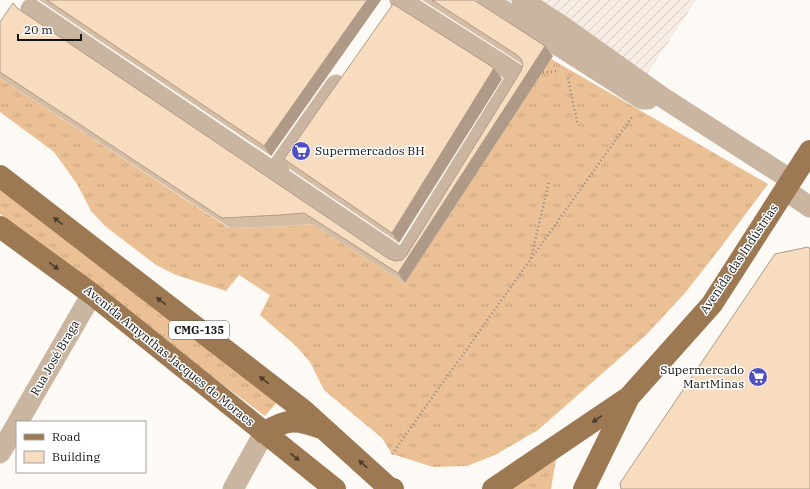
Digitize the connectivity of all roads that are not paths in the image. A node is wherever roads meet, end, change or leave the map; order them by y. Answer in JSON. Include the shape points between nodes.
{"nodes":[{"id":1,"x":487,"y":0,"type":"edge"},
{"id":2,"x":522,"y":0,"type":"edge"},
{"id":3,"x":394,"y":4,"type":"edge"},
{"id":4,"x":31,"y":9,"type":"dead end"},
{"id":5,"x":346,"y":70,"type":"edge"},
{"id":6,"x":662,"y":97,"type":"junction"},
{"id":7,"x":799,"y":172,"type":"edge"},
{"id":8,"x":274,"y":173,"type":"junction"},
{"id":9,"x":0,"y":176,"type":"edge"},
{"id":10,"x":810,"y":207,"type":"edge"},
{"id":11,"x":0,"y":227,"type":"edge"},
{"id":12,"x":92,"y":294,"type":"junction"},
{"id":13,"x":629,"y":397,"type":"junction"},
{"id":14,"x":18,"y":421,"type":"edge"},
{"id":15,"x":16,"y":425,"type":"edge"},
{"id":16,"x":324,"y":429,"type":"junction"},
{"id":17,"x":264,"y":432,"type":"junction"},
{"id":18,"x":0,"y":453,"type":"edge"},
{"id":19,"x":233,"y":489,"type":"edge"},
{"id":20,"x":335,"y":489,"type":"edge"},
{"id":21,"x":393,"y":489,"type":"edge"},
{"id":22,"x":493,"y":489,"type":"edge"},
{"id":23,"x":584,"y":489,"type":"edge"}],
"edges":[{"from":1,"to":6,"type":"street","via":[[642,99]]},
{"from":2,"to":6,"type":"street"},
{"from":3,"to":8,"type":"street","via":[[518,75],[403,260]]},
{"from":4,"to":8,"type":"street"},
{"from":5,"to":8,"type":"street"},
{"from":6,"to":7,"type":"street"},
{"from":7,"to":10,"type":"street"},
{"from":7,"to":13,"type":"main road","name":"Avenida das Indústrias","via":[[712,304]]},
{"from":16,"to":9,"type":"main road","number":"CMG-135","one_way":true,"via":[[303,410]]},
{"from":11,"to":12,"type":"main road","name":"Avenida Amynthas Jacques de Moraes","number":"CMG-135","one_way":true},
{"from":12,"to":14,"type":"street","name":"Rua José Braga"},
{"from":12,"to":17,"type":"main road","name":"Avenida Amynthas Jacques de Moraes","number":"CMG-135"},
{"from":13,"to":22,"type":"main road","name":"Avenida das Indústrias","one_way":true},
{"from":13,"to":23,"type":"main road","name":"Avenida das Indústrias"},
{"from":15,"to":18,"type":"street","name":"Rua José Braga"},
{"from":16,"to":17,"type":"main road","via":[[304,421],[277,425]]},
{"from":21,"to":16,"type":"main road","number":"CMG-135","one_way":true},
{"from":17,"to":19,"type":"street"},
{"from":17,"to":20,"type":"main road","name":"Avenida Amynthas Jacques de Moraes","number":"CMG-135","one_way":true}]}
